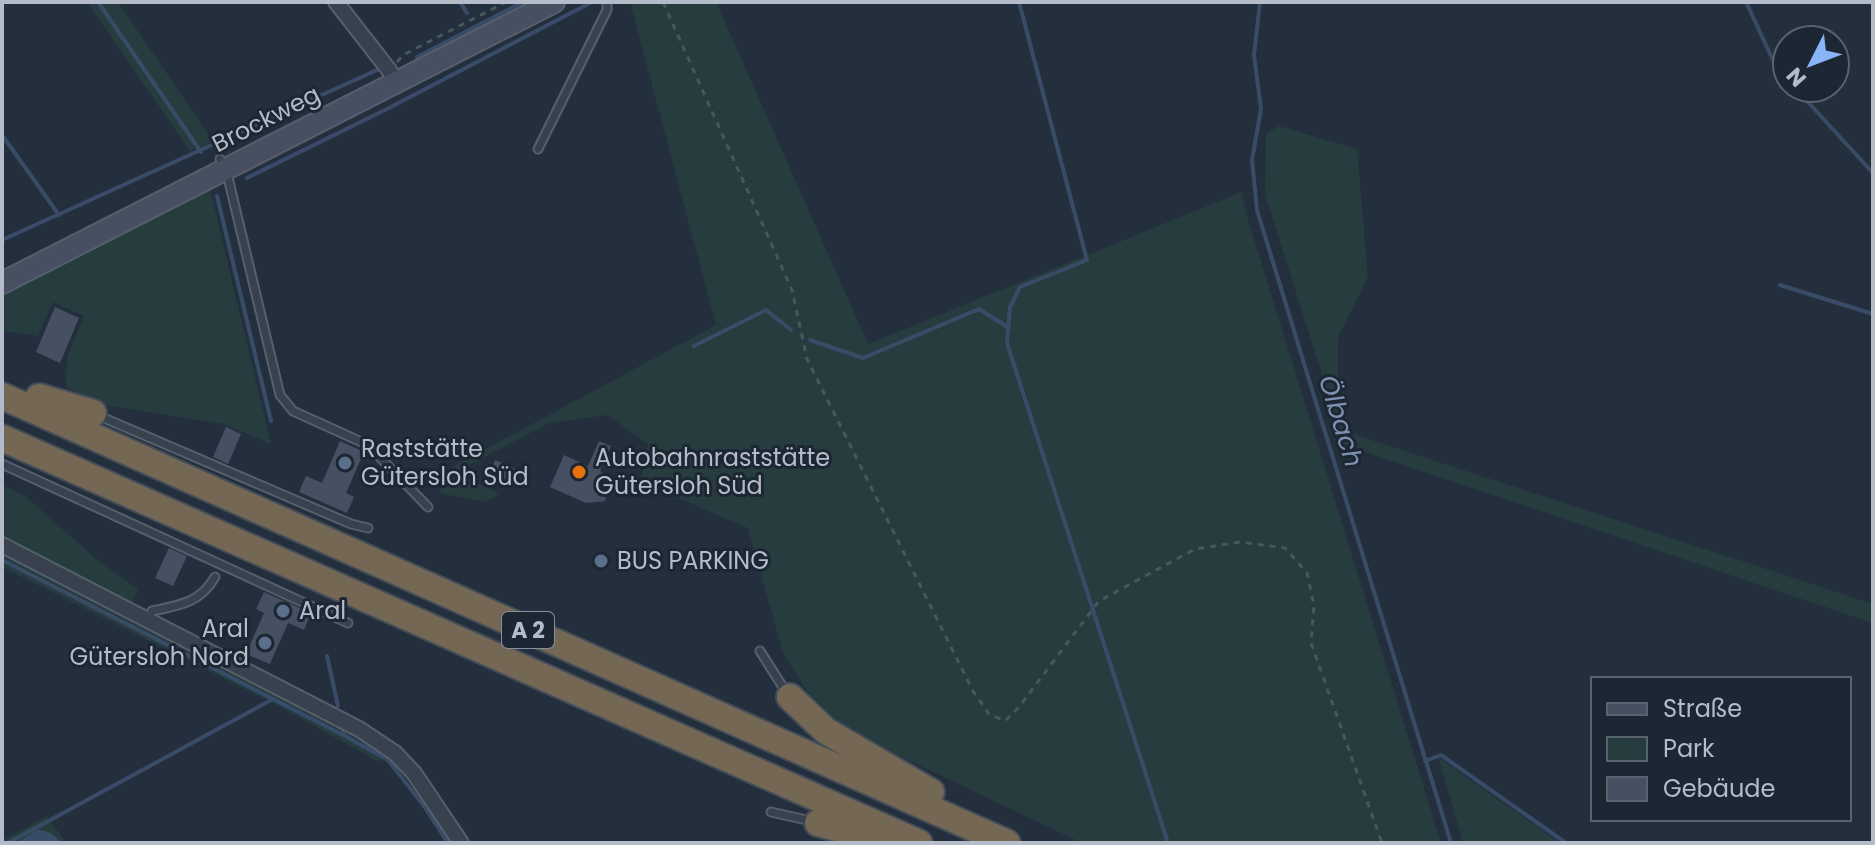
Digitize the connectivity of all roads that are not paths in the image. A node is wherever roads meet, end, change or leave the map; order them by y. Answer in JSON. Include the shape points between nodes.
{"nodes":[{"id":1,"x":336,"y":2,"type":"edge"},
{"id":2,"x":554,"y":2,"type":"edge"},
{"id":3,"x":607,"y":2,"type":"edge"},
{"id":4,"x":393,"y":77,"type":"junction"},
{"id":5,"x":538,"y":149,"type":"dead end"},
{"id":6,"x":223,"y":164,"type":"junction"},
{"id":7,"x":2,"y":283,"type":"edge"},
{"id":8,"x":2,"y":383,"type":"edge"},
{"id":9,"x":2,"y":396,"type":"edge"},
{"id":10,"x":93,"y":413,"type":"joint"},
{"id":11,"x":2,"y":438,"type":"edge"},
{"id":12,"x":2,"y":464,"type":"edge"},
{"id":13,"x":428,"y":507,"type":"dead end"},
{"id":14,"x":368,"y":528,"type":"dead end"},
{"id":15,"x":2,"y":545,"type":"edge"},
{"id":16,"x":215,"y":577,"type":"dead end"},
{"id":17,"x":147,"y":620,"type":"junction"},
{"id":18,"x":348,"y":623,"type":"dead end"},
{"id":19,"x":760,"y":651,"type":"dead end"},
{"id":20,"x":759,"y":665,"type":"dead end"},
{"id":21,"x":787,"y":693,"type":"junction"},
{"id":22,"x":771,"y":812,"type":"dead end"},
{"id":23,"x":818,"y":823,"type":"joint"},
{"id":24,"x":461,"y":843,"type":"edge"},
{"id":25,"x":878,"y":843,"type":"edge"},
{"id":26,"x":919,"y":843,"type":"edge"},
{"id":27,"x":1007,"y":843,"type":"edge"},
{"id":28,"x":1021,"y":843,"type":"edge"}],
"edges":[{"from":1,"to":4,"type":"street"},
{"from":2,"to":4,"type":"street","name":"Brockweg"},
{"from":3,"to":5,"type":"lane"},
{"from":4,"to":6,"type":"street","name":"Brockweg"},
{"from":6,"to":7,"type":"street","name":"Brockweg"},
{"from":6,"to":13,"type":"lane","via":[[280,395],[293,411],[368,445]]},
{"from":8,"to":10,"type":"highway"},
{"from":9,"to":27,"type":"highway","number":"A 2"},
{"from":10,"to":14,"type":"lane"},
{"from":11,"to":26,"type":"highway","number":"A 2"},
{"from":12,"to":18,"type":"lane"},
{"from":15,"to":17,"type":"street"},
{"from":16,"to":17,"type":"lane","via":[[202,595],[152,611]]},
{"from":17,"to":24,"type":"street","via":[[359,729],[395,753]]},
{"from":19,"to":21,"type":"lane"},
{"from":20,"to":21,"type":"lane"},
{"from":21,"to":28,"type":"highway","via":[[826,731]]},
{"from":22,"to":23,"type":"lane"},
{"from":23,"to":25,"type":"highway"}]}
